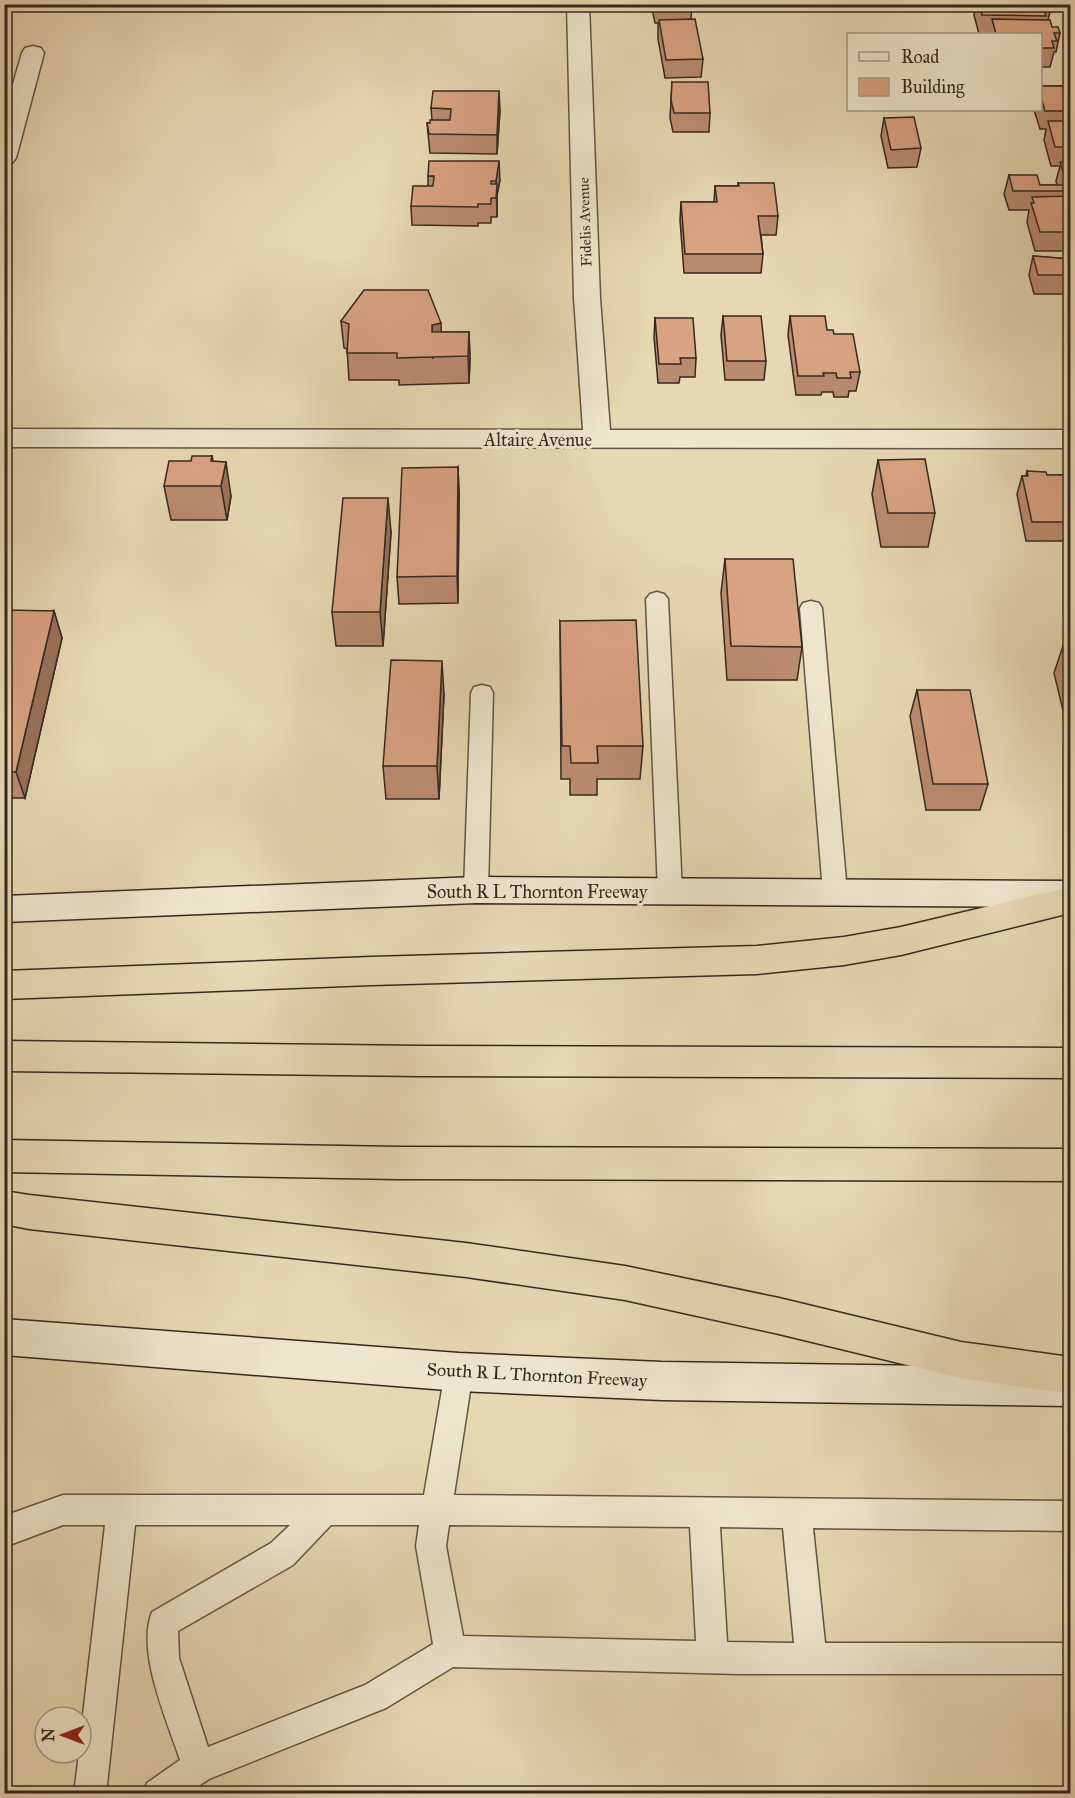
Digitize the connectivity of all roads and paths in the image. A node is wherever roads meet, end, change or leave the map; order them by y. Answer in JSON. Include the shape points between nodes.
{"nodes":[{"id":1,"x":578,"y":4,"type":"edge"},
{"id":2,"x":33,"y":53,"type":"dead end"},
{"id":3,"x":4,"y":158,"type":"edge"},
{"id":4,"x":4,"y":438,"type":"edge"},
{"id":5,"x":1071,"y":439,"type":"edge"},
{"id":6,"x":597,"y":440,"type":"junction"},
{"id":7,"x":657,"y":599,"type":"dead end"},
{"id":8,"x":811,"y":608,"type":"dead end"},
{"id":9,"x":482,"y":693,"type":"dead end"},
{"id":10,"x":476,"y":890,"type":"junction"},
{"id":11,"x":670,"y":891,"type":"junction"},
{"id":12,"x":835,"y":892,"type":"junction"},
{"id":13,"x":1071,"y":894,"type":"edge"},
{"id":14,"x":1071,"y":900,"type":"edge"},
{"id":15,"x":4,"y":909,"type":"edge"},
{"id":16,"x":4,"y":985,"type":"edge"},
{"id":17,"x":4,"y":1056,"type":"edge"},
{"id":18,"x":1071,"y":1063,"type":"edge"},
{"id":19,"x":4,"y":1156,"type":"edge"},
{"id":20,"x":1071,"y":1165,"type":"edge"},
{"id":21,"x":4,"y":1207,"type":"edge"},
{"id":22,"x":4,"y":1337,"type":"edge"},
{"id":23,"x":459,"y":1372,"type":"junction"},
{"id":24,"x":1071,"y":1376,"type":"edge"},
{"id":25,"x":1071,"y":1387,"type":"edge"},
{"id":26,"x":122,"y":1510,"type":"junction"},
{"id":27,"x":325,"y":1510,"type":"junction"},
{"id":28,"x":437,"y":1510,"type":"junction"},
{"id":29,"x":704,"y":1513,"type":"junction"},
{"id":30,"x":797,"y":1514,"type":"junction"},
{"id":31,"x":1071,"y":1516,"type":"edge"},
{"id":32,"x":4,"y":1533,"type":"edge"},
{"id":33,"x":450,"y":1651,"type":"junction"},
{"id":34,"x":712,"y":1657,"type":"junction"},
{"id":35,"x":811,"y":1658,"type":"junction"},
{"id":36,"x":1071,"y":1659,"type":"edge"},
{"id":37,"x":198,"y":1767,"type":"junction"},
{"id":38,"x":90,"y":1794,"type":"edge"},
{"id":39,"x":158,"y":1794,"type":"edge"}],
"edges":[{"from":1,"to":6,"type":"street","name":"Fidelis Avenue"},
{"from":2,"to":3,"type":"street"},
{"from":4,"to":6,"type":"street","name":"Altaire Avenue"},
{"from":5,"to":6,"type":"street","name":"Altaire Avenue"},
{"from":7,"to":11,"type":"lane"},
{"from":8,"to":12,"type":"lane"},
{"from":9,"to":10,"type":"lane"},
{"from":10,"to":11,"type":"street","name":"South R L Thornton Freeway"},
{"from":10,"to":15,"type":"street","name":"South R L Thornton Freeway"},
{"from":11,"to":12,"type":"street","name":"South R L Thornton Freeway"},
{"from":12,"to":13,"type":"street","name":"South R L Thornton Freeway"},
{"from":14,"to":16,"type":"highway","via":[[912,937],[771,960]]},
{"from":17,"to":18,"type":"highway"},
{"from":19,"to":20,"type":"highway","via":[[411,1163]]},
{"from":21,"to":24,"type":"highway","via":[[466,1260],[625,1283],[961,1360]]},
{"from":22,"to":23,"type":"street","name":"South R L Thornton Freeway"},
{"from":23,"to":25,"type":"street","name":"South R L Thornton Freeway","via":[[662,1381]]},
{"from":23,"to":28,"type":"lane"},
{"from":26,"to":27,"type":"lane"},
{"from":26,"to":32,"type":"lane","via":[[63,1510]]},
{"from":26,"to":38,"type":"lane"},
{"from":27,"to":28,"type":"lane"},
{"from":27,"to":37,"type":"lane","via":[[282,1554],[163,1623],[163,1658]]},
{"from":28,"to":29,"type":"lane"},
{"from":28,"to":33,"type":"lane","via":[[431,1546]]},
{"from":29,"to":30,"type":"lane"},
{"from":29,"to":34,"type":"lane"},
{"from":30,"to":31,"type":"lane"},
{"from":30,"to":35,"type":"lane"},
{"from":33,"to":34,"type":"lane"},
{"from":33,"to":37,"type":"lane","via":[[375,1697]]},
{"from":34,"to":35,"type":"lane"},
{"from":35,"to":36,"type":"lane"},
{"from":37,"to":39,"type":"lane"}]}
